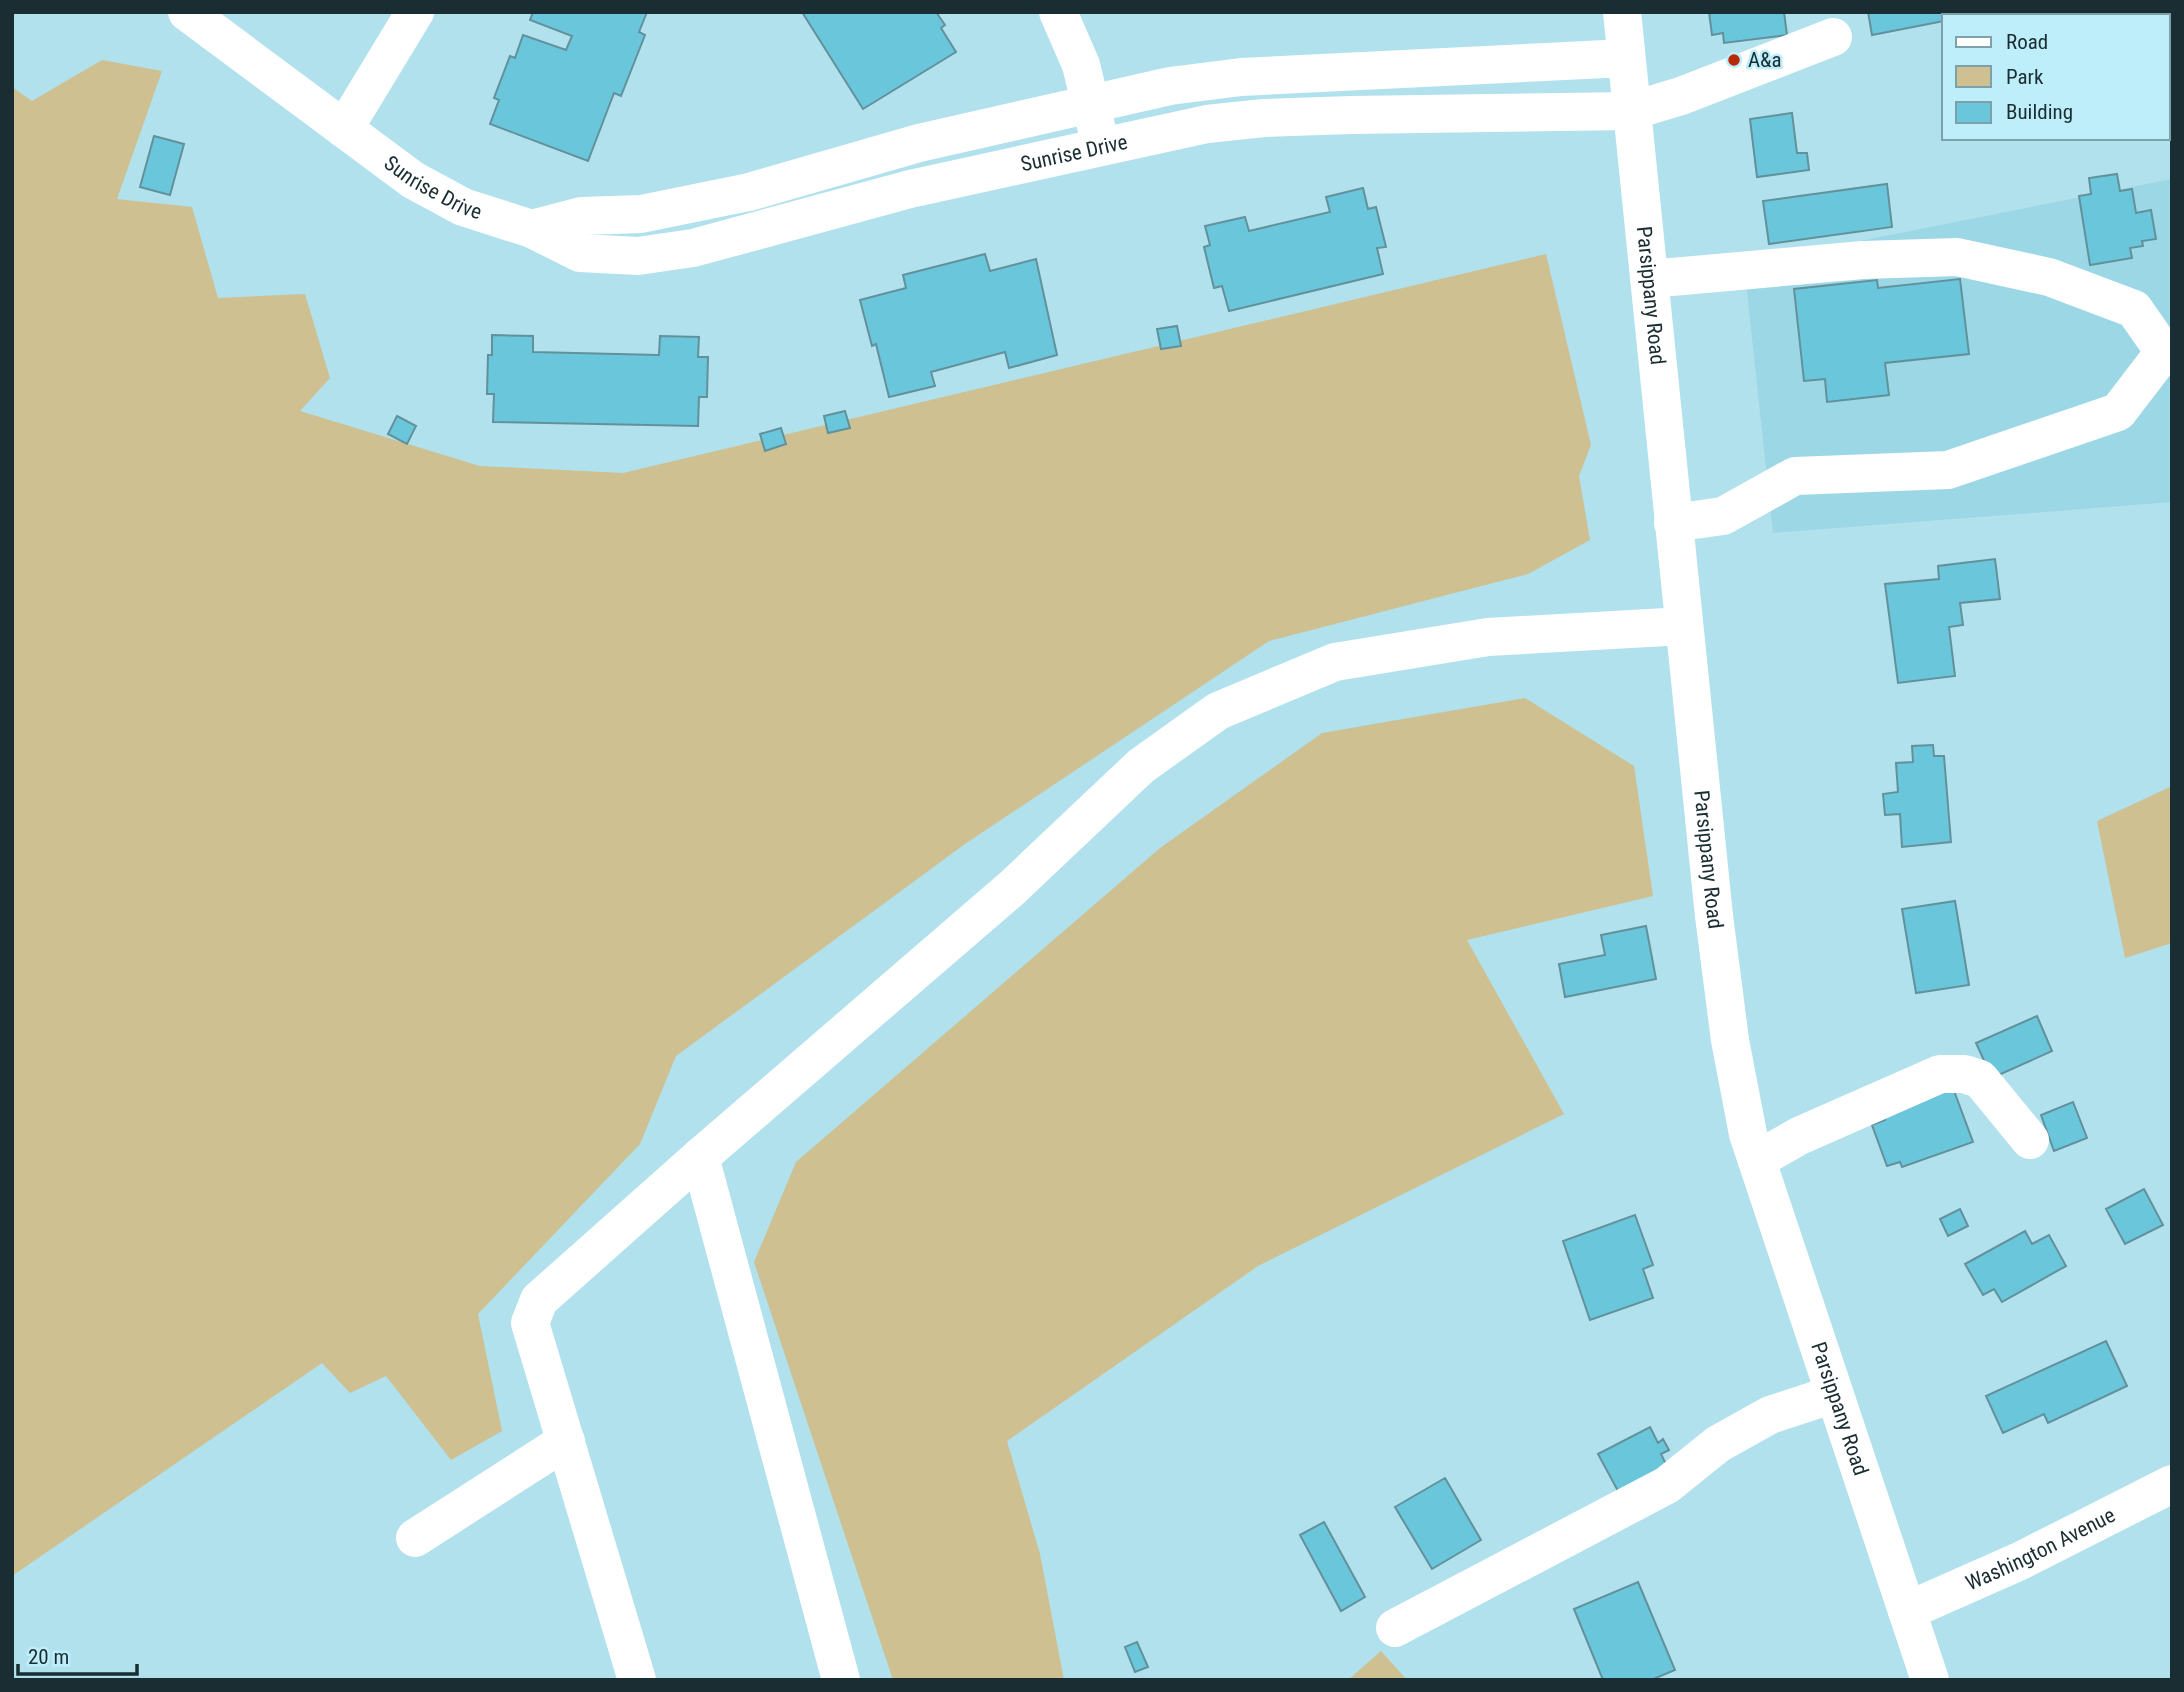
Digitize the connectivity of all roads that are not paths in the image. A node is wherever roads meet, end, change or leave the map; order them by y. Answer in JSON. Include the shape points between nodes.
{"nodes":[{"id":1,"x":187,"y":12,"type":"edge"},
{"id":2,"x":415,"y":12,"type":"edge"},
{"id":3,"x":1058,"y":12,"type":"edge"},
{"id":4,"x":1622,"y":12,"type":"edge"},
{"id":5,"x":1833,"y":37,"type":"dead end"},
{"id":6,"x":1626,"y":58,"type":"junction"},
{"id":7,"x":1091,"y":106,"type":"junction"},
{"id":8,"x":1631,"y":111,"type":"junction"},
{"id":9,"x":344,"y":129,"type":"junction"},
{"id":10,"x":1101,"y":146,"type":"junction"},
{"id":11,"x":749,"y":192,"type":"junction"},
{"id":12,"x":533,"y":229,"type":"junction"},
{"id":13,"x":758,"y":232,"type":"junction"},
{"id":14,"x":1649,"y":279,"type":"junction"},
{"id":15,"x":2168,"y":351,"type":"edge"},
{"id":16,"x":1673,"y":523,"type":"junction"},
{"id":17,"x":1684,"y":626,"type":"junction"},
{"id":18,"x":2030,"y":1140,"type":"dead end"},
{"id":19,"x":700,"y":1157,"type":"junction"},
{"id":20,"x":1757,"y":1160,"type":"junction"},
{"id":21,"x":1834,"y":1394,"type":"junction"},
{"id":22,"x":566,"y":1441,"type":"junction"},
{"id":23,"x":2172,"y":1484,"type":"edge"},
{"id":24,"x":415,"y":1538,"type":"dead end"},
{"id":25,"x":1908,"y":1611,"type":"junction"},
{"id":26,"x":1395,"y":1628,"type":"dead end"},
{"id":27,"x":637,"y":1680,"type":"edge"},
{"id":28,"x":841,"y":1680,"type":"edge"},
{"id":29,"x":1930,"y":1680,"type":"edge"}],
"edges":[{"from":1,"to":9,"type":"street","name":"Sunrise Drive"},
{"from":2,"to":9,"type":"street"},
{"from":3,"to":7,"type":"street","via":[[1081,65]]},
{"from":4,"to":6,"type":"street","name":"Parsippany Road"},
{"from":5,"to":8,"type":"street","name":"Sunrise Drive"},
{"from":6,"to":7,"type":"street","name":"Sunrise Drive","via":[[1241,77],[1170,86]]},
{"from":6,"to":8,"type":"street","name":"Parsippany Road"},
{"from":7,"to":10,"type":"street"},
{"from":7,"to":11,"type":"street","name":"Sunrise Drive","via":[[919,144]]},
{"from":8,"to":10,"type":"street","name":"Sunrise Drive","via":[[1264,118],[1207,124]]},
{"from":8,"to":14,"type":"street","name":"Parsippany Road"},
{"from":9,"to":12,"type":"street","name":"Sunrise Drive","via":[[413,180],[463,207]]},
{"from":10,"to":13,"type":"street","name":"Sunrise Drive","via":[[910,189]]},
{"from":11,"to":12,"type":"street","name":"Sunrise Drive","via":[[641,214],[582,216]]},
{"from":11,"to":13,"type":"street"},
{"from":12,"to":13,"type":"street","name":"Sunrise Drive","via":[[580,253],[638,256]]},
{"from":14,"to":15,"type":"street","via":[[1863,260],[1957,257],[2049,277],[2134,309]]},
{"from":14,"to":16,"type":"street","name":"Parsippany Road"},
{"from":15,"to":16,"type":"street","via":[[2118,412],[1948,470],[1795,476],[1723,516]]},
{"from":16,"to":17,"type":"street","name":"Parsippany Road"},
{"from":17,"to":19,"type":"street","via":[[1488,637],[1335,663],[1218,711],[1142,766],[1012,888]]},
{"from":17,"to":20,"type":"street","name":"Parsippany Road","via":[[1730,1040]]},
{"from":18,"to":20,"type":"street","via":[[1980,1079],[1940,1074],[1799,1136]]},
{"from":19,"to":22,"type":"street","via":[[539,1300],[530,1322]]},
{"from":19,"to":28,"type":"street"},
{"from":20,"to":21,"type":"street","name":"Parsippany Road"},
{"from":21,"to":25,"type":"street","name":"Parsippany Road"},
{"from":21,"to":26,"type":"street","via":[[1770,1415],[1718,1444],[1667,1485]]},
{"from":22,"to":24,"type":"street"},
{"from":22,"to":27,"type":"street"},
{"from":23,"to":25,"type":"street","name":"Washington Avenue"},
{"from":25,"to":29,"type":"street","name":"Parsippany Road"}]}
